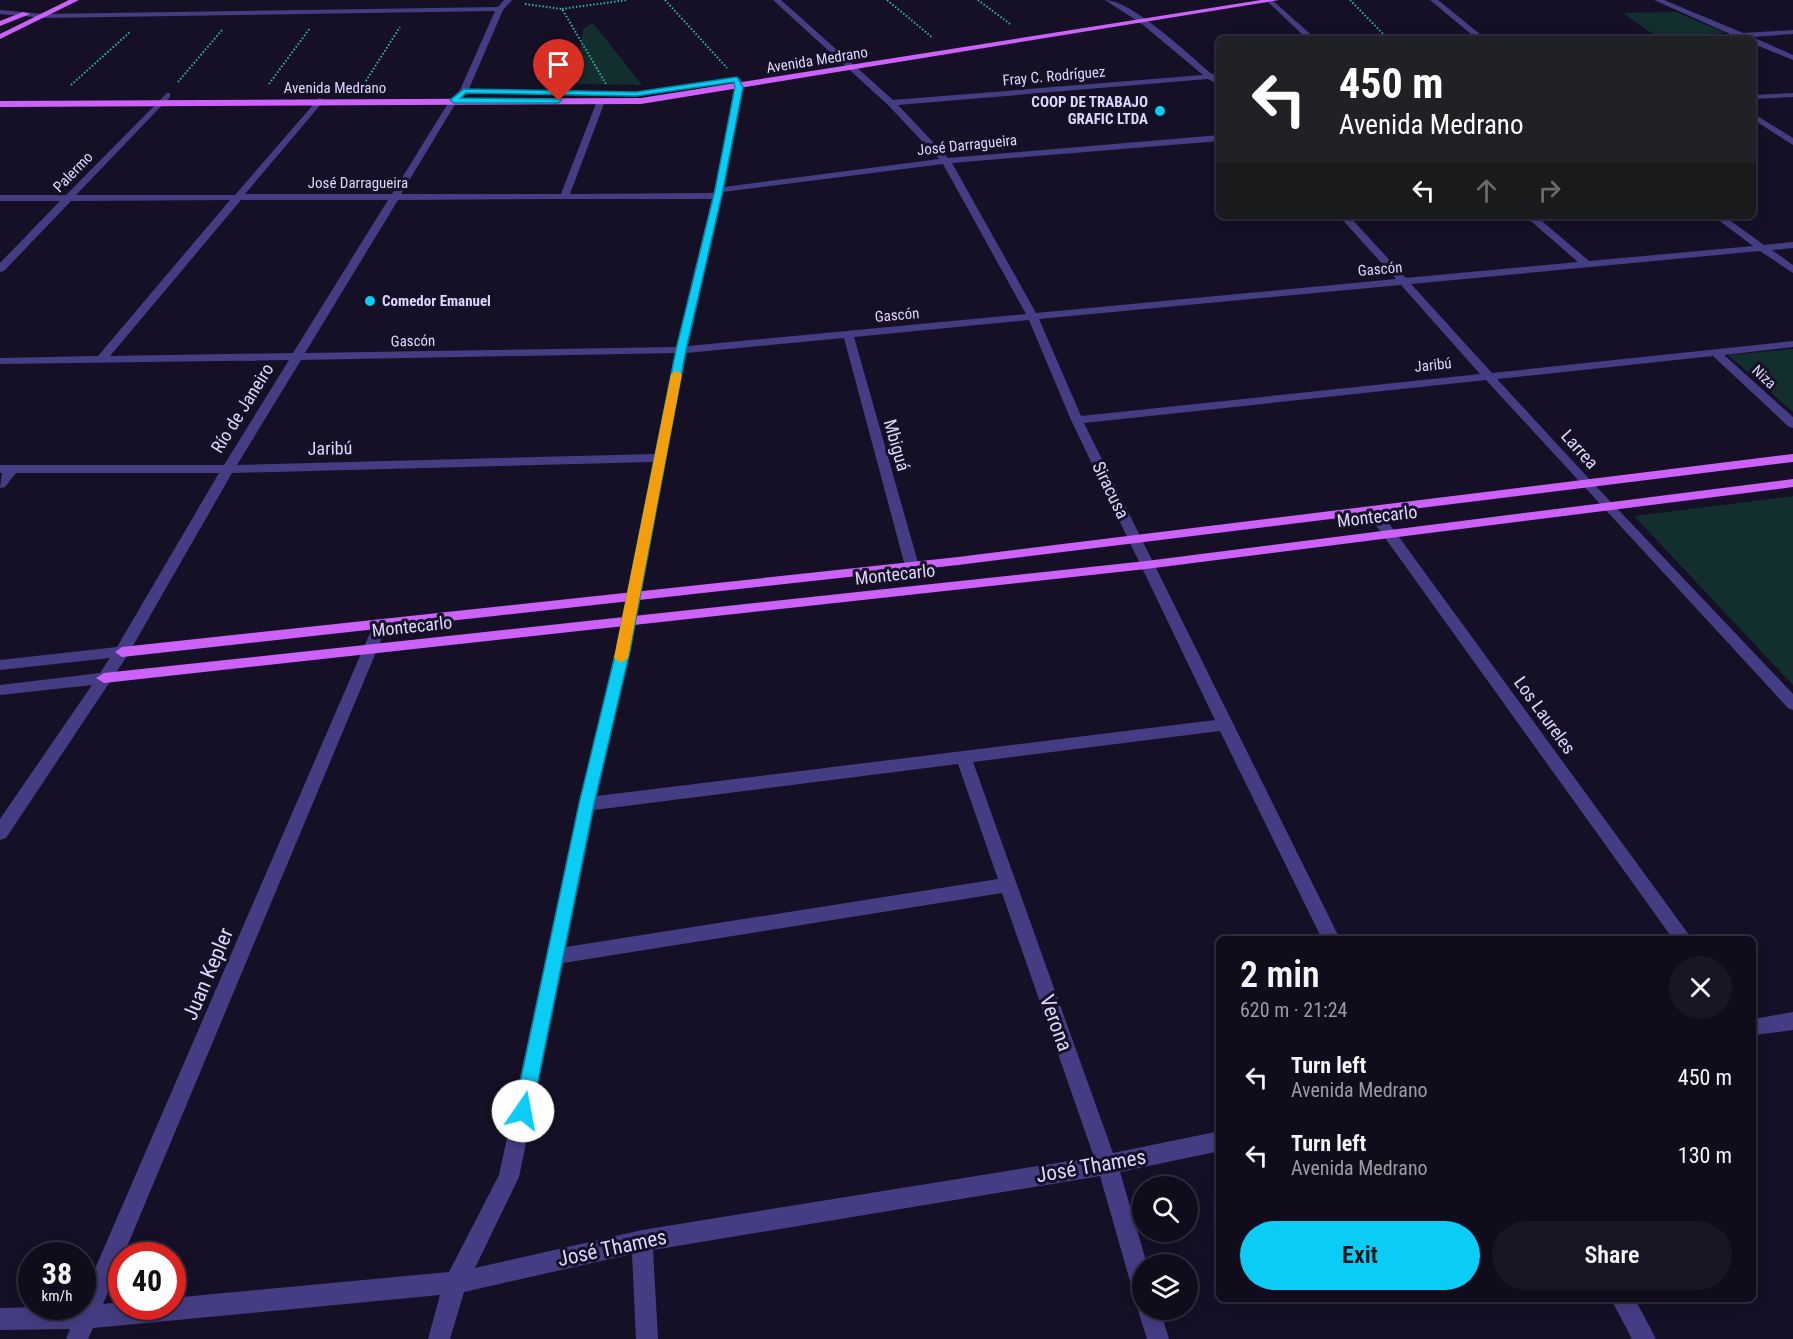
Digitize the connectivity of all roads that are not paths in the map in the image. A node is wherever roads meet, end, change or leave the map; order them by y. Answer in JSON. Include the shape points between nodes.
{"nodes":[{"id":1,"x":56,"y":0,"type":"edge"},
{"id":2,"x":75,"y":0,"type":"edge"},
{"id":3,"x":777,"y":0,"type":"edge"},
{"id":4,"x":1109,"y":0,"type":"edge"},
{"id":5,"x":1229,"y":0,"type":"edge"},
{"id":6,"x":1272,"y":0,"type":"edge"},
{"id":7,"x":1434,"y":0,"type":"edge"},
{"id":8,"x":1658,"y":0,"type":"edge"},
{"id":9,"x":507,"y":1,"type":"edge"},
{"id":10,"x":276,"y":5,"type":"dead end"},
{"id":11,"x":500,"y":9,"type":"junction"},
{"id":12,"x":0,"y":12,"type":"edge"},
{"id":13,"x":28,"y":14,"type":"junction"},
{"id":14,"x":261,"y":14,"type":"junction"},
{"id":15,"x":1135,"y":15,"type":"junction"},
{"id":16,"x":44,"y":16,"type":"junction"},
{"id":17,"x":1145,"y":22,"type":"junction"},
{"id":18,"x":0,"y":24,"type":"edge"},
{"id":19,"x":1793,"y":32,"type":"edge"},
{"id":20,"x":1740,"y":35,"type":"junction"},
{"id":21,"x":1309,"y":36,"type":"edge"},
{"id":22,"x":1478,"y":36,"type":"edge"},
{"id":23,"x":1737,"y":36,"type":"edge"},
{"id":24,"x":0,"y":37,"type":"edge"},
{"id":25,"x":1756,"y":42,"type":"edge"},
{"id":26,"x":1793,"y":58,"type":"edge"},
{"id":27,"x":848,"y":65,"type":"junction"},
{"id":28,"x":1216,"y":77,"type":"edge"},
{"id":29,"x":738,"y":83,"type":"junction"},
{"id":30,"x":429,"y":92,"type":"dead end"},
{"id":31,"x":498,"y":92,"type":"dead end"},
{"id":32,"x":461,"y":94,"type":"junction"},
{"id":33,"x":1793,"y":94,"type":"edge"},
{"id":34,"x":0,"y":97,"type":"edge"},
{"id":35,"x":1756,"y":98,"type":"edge"},
{"id":36,"x":164,"y":99,"type":"junction"},
{"id":37,"x":319,"y":101,"type":"junction"},
{"id":38,"x":602,"y":101,"type":"junction"},
{"id":39,"x":891,"y":103,"type":"junction"},
{"id":40,"x":0,"y":104,"type":"edge"},
{"id":41,"x":1756,"y":118,"type":"edge"},
{"id":42,"x":1216,"y":138,"type":"edge"},
{"id":43,"x":1793,"y":142,"type":"edge"},
{"id":44,"x":946,"y":161,"type":"junction"},
{"id":45,"x":718,"y":193,"type":"junction"},
{"id":46,"x":564,"y":197,"type":"junction"},
{"id":47,"x":0,"y":198,"type":"edge"},
{"id":48,"x":69,"y":198,"type":"junction"},
{"id":49,"x":393,"y":198,"type":"junction"},
{"id":50,"x":235,"y":199,"type":"junction"},
{"id":51,"x":1347,"y":219,"type":"edge"},
{"id":52,"x":1534,"y":219,"type":"edge"},
{"id":53,"x":1722,"y":219,"type":"edge"},
{"id":54,"x":1793,"y":245,"type":"edge"},
{"id":55,"x":1763,"y":248,"type":"junction"},
{"id":56,"x":1586,"y":264,"type":"junction"},
{"id":57,"x":0,"y":269,"type":"edge"},
{"id":58,"x":1793,"y":270,"type":"edge"},
{"id":59,"x":1404,"y":282,"type":"junction"},
{"id":60,"x":1033,"y":317,"type":"junction"},
{"id":61,"x":848,"y":334,"type":"junction"},
{"id":62,"x":1793,"y":344,"type":"edge"},
{"id":63,"x":681,"y":350,"type":"junction"},
{"id":64,"x":1715,"y":352,"type":"junction"},
{"id":65,"x":296,"y":358,"type":"junction"},
{"id":66,"x":0,"y":361,"type":"edge"},
{"id":67,"x":100,"y":361,"type":"junction"},
{"id":68,"x":1487,"y":376,"type":"junction"},
{"id":69,"x":1077,"y":420,"type":"junction"},
{"id":70,"x":1793,"y":424,"type":"edge"},
{"id":71,"x":660,"y":458,"type":"junction"},
{"id":72,"x":1793,"y":458,"type":"edge"},
{"id":73,"x":6,"y":469,"type":"edge"},
{"id":74,"x":228,"y":469,"type":"junction"},
{"id":75,"x":1793,"y":483,"type":"edge"},
{"id":76,"x":0,"y":484,"type":"edge"},
{"id":77,"x":1587,"y":486,"type":"junction"},
{"id":78,"x":1609,"y":508,"type":"junction"},
{"id":79,"x":1375,"y":513,"type":"junction"},
{"id":80,"x":1390,"y":534,"type":"junction"},
{"id":81,"x":1136,"y":541,"type":"junction"},
{"id":82,"x":1146,"y":565,"type":"junction"},
{"id":83,"x":912,"y":566,"type":"junction"},
{"id":84,"x":633,"y":596,"type":"junction"},
{"id":85,"x":628,"y":623,"type":"junction"},
{"id":86,"x":380,"y":626,"type":"junction"},
{"id":87,"x":370,"y":650,"type":"junction"},
{"id":88,"x":122,"y":652,"type":"junction"},
{"id":89,"x":0,"y":665,"type":"edge"},
{"id":90,"x":104,"y":678,"type":"junction"},
{"id":91,"x":0,"y":690,"type":"edge"},
{"id":92,"x":1793,"y":704,"type":"edge"},
{"id":93,"x":1225,"y":725,"type":"junction"},
{"id":94,"x":964,"y":759,"type":"junction"},
{"id":95,"x":587,"y":804,"type":"junction"},
{"id":96,"x":0,"y":833,"type":"edge"},
{"id":97,"x":1007,"y":885,"type":"junction"},
{"id":98,"x":1330,"y":936,"type":"edge"},
{"id":99,"x":1681,"y":936,"type":"edge"},
{"id":100,"x":557,"y":956,"type":"junction"},
{"id":101,"x":1793,"y":1021,"type":"edge"},
{"id":102,"x":1756,"y":1027,"type":"edge"},
{"id":103,"x":1216,"y":1142,"type":"edge"},
{"id":104,"x":1107,"y":1165,"type":"junction"},
{"id":105,"x":642,"y":1241,"type":"junction"},
{"id":106,"x":1133,"y":1254,"type":"edge"},
{"id":107,"x":455,"y":1283,"type":"junction"},
{"id":108,"x":96,"y":1294,"type":"edge"},
{"id":109,"x":1624,"y":1302,"type":"edge"},
{"id":110,"x":96,"y":1316,"type":"edge"},
{"id":111,"x":0,"y":1319,"type":"edge"},
{"id":112,"x":18,"y":1319,"type":"edge"},
{"id":113,"x":85,"y":1320,"type":"edge"},
{"id":114,"x":1152,"y":1320,"type":"edge"},
{"id":115,"x":77,"y":1339,"type":"edge"},
{"id":116,"x":439,"y":1339,"type":"edge"},
{"id":117,"x":647,"y":1339,"type":"edge"},
{"id":118,"x":1158,"y":1339,"type":"edge"},
{"id":119,"x":1645,"y":1339,"type":"edge"}],
"edges":[{"from":1,"to":13,"type":"main road"},
{"from":2,"to":16,"type":"main road"},
{"from":3,"to":27,"type":"street","name":"Siracusa"},
{"from":4,"to":15,"type":"street"},
{"from":5,"to":15,"type":"main road","name":"Avenida Medrano"},
{"from":6,"to":17,"type":"main road","name":"Avenida Medrano"},
{"from":6,"to":21,"type":"street"},
{"from":7,"to":22,"type":"street"},
{"from":8,"to":20,"type":"street"},
{"from":9,"to":11,"type":"street","name":"Río de Janeiro"},
{"from":10,"to":14,"type":"street"},
{"from":11,"to":14,"type":"street"},
{"from":11,"to":32,"type":"street","name":"Río de Janeiro"},
{"from":12,"to":13,"type":"street"},
{"from":13,"to":16,"type":"street"},
{"from":13,"to":18,"type":"main road"},
{"from":14,"to":16,"type":"street"},
{"from":15,"to":17,"type":"street"},
{"from":15,"to":27,"type":"main road","name":"Avenida Medrano"},
{"from":16,"to":24,"type":"main road"},
{"from":17,"to":27,"type":"main road","name":"Avenida Medrano"},
{"from":17,"to":28,"type":"street"},
{"from":19,"to":20,"type":"street"},
{"from":20,"to":23,"type":"street"},
{"from":25,"to":26,"type":"street"},
{"from":27,"to":29,"type":"main road","name":"Avenida Medrano"},
{"from":27,"to":39,"type":"street","name":"Siracusa"},
{"from":28,"to":39,"type":"street","name":"Fray C. Rodríguez"},
{"from":29,"to":31,"type":"main road","name":"Avenida Medrano","via":[[660,92]]},
{"from":29,"to":38,"type":"main road","name":"Avenida Medrano","via":[[660,99]]},
{"from":29,"to":45,"type":"street"},
{"from":30,"to":36,"type":"main road","name":"Avenida Medrano"},
{"from":32,"to":37,"type":"main road","name":"Avenida Medrano"},
{"from":32,"to":38,"type":"main road","name":"Avenida Medrano"},
{"from":32,"to":49,"type":"street","name":"Río de Janeiro"},
{"from":33,"to":35,"type":"street"},
{"from":34,"to":36,"type":"main road","name":"Avenida Medrano"},
{"from":36,"to":37,"type":"main road","name":"Avenida Medrano"},
{"from":36,"to":40,"type":"main road","name":"Avenida Medrano"},
{"from":36,"to":48,"type":"street","name":"Palermo"},
{"from":37,"to":50,"type":"street"},
{"from":38,"to":46,"type":"street"},
{"from":39,"to":44,"type":"street","name":"Siracusa"},
{"from":41,"to":43,"type":"street"},
{"from":42,"to":44,"type":"street","name":"José Darragueira"},
{"from":44,"to":45,"type":"street","name":"José Darragueira"},
{"from":44,"to":60,"type":"street","name":"Siracusa"},
{"from":45,"to":46,"type":"street","name":"José Darragueira"},
{"from":45,"to":63,"type":"street"},
{"from":46,"to":49,"type":"street","name":"José Darragueira"},
{"from":47,"to":48,"type":"street","name":"José Darragueira"},
{"from":48,"to":50,"type":"street","name":"José Darragueira"},
{"from":48,"to":57,"type":"street","name":"Palermo"},
{"from":49,"to":50,"type":"street","name":"José Darragueira"},
{"from":49,"to":65,"type":"street","name":"Río de Janeiro"},
{"from":50,"to":67,"type":"street"},
{"from":51,"to":59,"type":"street","name":"Larrea"},
{"from":52,"to":56,"type":"street"},
{"from":53,"to":55,"type":"street"},
{"from":54,"to":55,"type":"street","name":"Gascón"},
{"from":55,"to":56,"type":"street","name":"Gascón"},
{"from":55,"to":58,"type":"street"},
{"from":56,"to":59,"type":"street","name":"Gascón"},
{"from":59,"to":60,"type":"street","name":"Gascón"},
{"from":59,"to":68,"type":"street","name":"Larrea"},
{"from":60,"to":61,"type":"street","name":"Gascón"},
{"from":60,"to":69,"type":"street","name":"Siracusa"},
{"from":61,"to":63,"type":"street","name":"Gascón"},
{"from":61,"to":83,"type":"street","name":"Mbiguá"},
{"from":62,"to":64,"type":"street","name":"Jaribú"},
{"from":63,"to":65,"type":"street","name":"Gascón"},
{"from":63,"to":71,"type":"street"},
{"from":64,"to":68,"type":"street","name":"Jaribú"},
{"from":64,"to":70,"type":"street","name":"Niza"},
{"from":65,"to":67,"type":"street","name":"Gascón"},
{"from":65,"to":74,"type":"street","name":"Río de Janeiro"},
{"from":66,"to":67,"type":"street","name":"Gascón"},
{"from":68,"to":69,"type":"street","name":"Jaribú"},
{"from":68,"to":77,"type":"street","name":"Larrea"},
{"from":69,"to":81,"type":"street","name":"Siracusa"},
{"from":71,"to":74,"type":"street","name":"Jaribú"},
{"from":71,"to":84,"type":"street"},
{"from":72,"to":77,"type":"main road","name":"Montecarlo"},
{"from":73,"to":74,"type":"street","name":"Jaribú"},
{"from":73,"to":76,"type":"street"},
{"from":74,"to":88,"type":"street","name":"Río de Janeiro"},
{"from":75,"to":78,"type":"main road","name":"Montecarlo"},
{"from":77,"to":78,"type":"street","name":"Larrea"},
{"from":77,"to":79,"type":"main road","name":"Montecarlo"},
{"from":78,"to":80,"type":"main road","name":"Montecarlo"},
{"from":78,"to":92,"type":"street","name":"Larrea"},
{"from":79,"to":80,"type":"street","name":"Los Laureles"},
{"from":79,"to":81,"type":"main road","name":"Montecarlo"},
{"from":80,"to":82,"type":"main road","name":"Montecarlo"},
{"from":80,"to":99,"type":"street","name":"Los Laureles"},
{"from":81,"to":82,"type":"street","name":"Siracusa"},
{"from":81,"to":83,"type":"main road","name":"Montecarlo"},
{"from":82,"to":85,"type":"main road","name":"Montecarlo"},
{"from":82,"to":93,"type":"street","name":"Siracusa"},
{"from":83,"to":84,"type":"main road","name":"Montecarlo"},
{"from":84,"to":85,"type":"street"},
{"from":84,"to":86,"type":"main road","name":"Montecarlo"},
{"from":85,"to":87,"type":"main road","name":"Montecarlo"},
{"from":85,"to":95,"type":"street"},
{"from":86,"to":87,"type":"street","name":"Juan Kepler"},
{"from":86,"to":88,"type":"main road","name":"Montecarlo"},
{"from":87,"to":90,"type":"main road","name":"Montecarlo"},
{"from":87,"to":108,"type":"street","name":"Juan Kepler"},
{"from":88,"to":89,"type":"street","name":"Montecarlo"},
{"from":88,"to":90,"type":"street","name":"Río de Janeiro"},
{"from":90,"to":91,"type":"street","name":"Montecarlo"},
{"from":90,"to":96,"type":"street","name":"Río de Janeiro"},
{"from":93,"to":94,"type":"street"},
{"from":93,"to":98,"type":"street","name":"Siracusa"},
{"from":94,"to":95,"type":"street"},
{"from":94,"to":97,"type":"street","name":"Verona"},
{"from":95,"to":100,"type":"street"},
{"from":97,"to":100,"type":"street"},
{"from":97,"to":104,"type":"street","name":"Verona"},
{"from":100,"to":107,"type":"street","via":[[509,1177]]},
{"from":101,"to":102,"type":"street"},
{"from":103,"to":104,"type":"street","name":"José Thames"},
{"from":104,"to":105,"type":"street","name":"José Thames"},
{"from":104,"to":106,"type":"street","name":"Verona"},
{"from":105,"to":107,"type":"street","name":"José Thames"},
{"from":105,"to":117,"type":"street"},
{"from":107,"to":110,"type":"street","name":"José Thames"},
{"from":107,"to":116,"type":"street"},
{"from":109,"to":119,"type":"street"},
{"from":111,"to":112,"type":"street","name":"José Thames"},
{"from":113,"to":115,"type":"street","name":"Juan Kepler"},
{"from":114,"to":118,"type":"street"}]}
